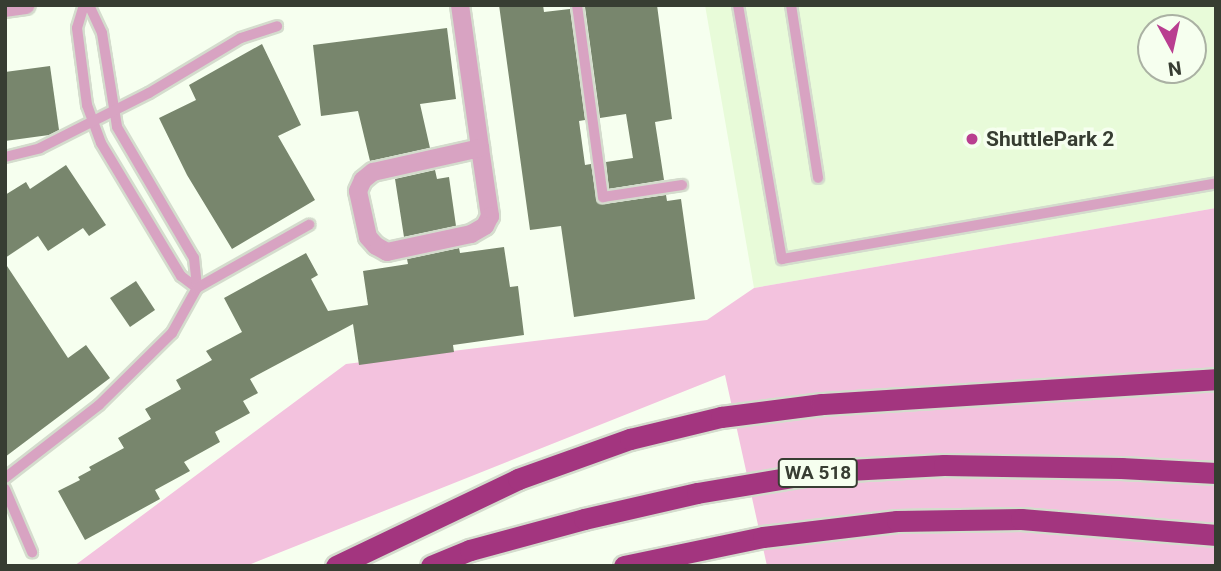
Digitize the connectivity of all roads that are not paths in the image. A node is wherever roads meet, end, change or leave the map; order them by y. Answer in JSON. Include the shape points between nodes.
{"nodes":[{"id":1,"x":26,"y":5,"type":"edge"},
{"id":2,"x":86,"y":5,"type":"edge"},
{"id":3,"x":460,"y":5,"type":"edge"},
{"id":4,"x":577,"y":5,"type":"edge"},
{"id":5,"x":738,"y":5,"type":"edge"},
{"id":6,"x":791,"y":5,"type":"edge"},
{"id":7,"x":5,"y":8,"type":"edge"},
{"id":8,"x":277,"y":26,"type":"dead end"},
{"id":9,"x":114,"y":110,"type":"junction"},
{"id":10,"x":93,"y":120,"type":"junction"},
{"id":11,"x":480,"y":148,"type":"junction"},
{"id":12,"x":5,"y":157,"type":"edge"},
{"id":13,"x":818,"y":178,"type":"dead end"},
{"id":14,"x":1216,"y":183,"type":"edge"},
{"id":15,"x":682,"y":185,"type":"dead end"},
{"id":16,"x":309,"y":225,"type":"dead end"},
{"id":17,"x":197,"y":288,"type":"junction"},
{"id":18,"x":1216,"y":379,"type":"edge"},
{"id":19,"x":1216,"y":473,"type":"edge"},
{"id":20,"x":5,"y":478,"type":"edge"},
{"id":21,"x":5,"y":489,"type":"edge"},
{"id":22,"x":1216,"y":536,"type":"edge"},
{"id":23,"x":32,"y":552,"type":"dead end"},
{"id":24,"x":336,"y":566,"type":"edge"},
{"id":25,"x":430,"y":566,"type":"edge"},
{"id":26,"x":624,"y":566,"type":"edge"}],
"edges":[{"from":1,"to":7,"type":"street"},
{"from":2,"to":9,"type":"lane","via":[[102,33]]},
{"from":2,"to":10,"type":"lane","via":[[77,29]]},
{"from":3,"to":11,"type":"street"},
{"from":4,"to":15,"type":"lane","via":[[603,197]]},
{"from":5,"to":14,"type":"lane","via":[[782,259]]},
{"from":6,"to":13,"type":"lane"},
{"from":8,"to":9,"type":"lane","via":[[241,38]]},
{"from":9,"to":10,"type":"lane"},
{"from":9,"to":17,"type":"lane","via":[[117,127],[194,258]]},
{"from":10,"to":12,"type":"lane","via":[[40,148]]},
{"from":10,"to":17,"type":"lane","via":[[101,143],[181,276]]},
{"from":11,"to":11,"type":"street","via":[[490,216],[485,226],[471,234],[387,252],[368,237],[358,191],[373,172]]},
{"from":16,"to":17,"type":"lane"},
{"from":17,"to":20,"type":"lane","via":[[172,333],[99,405]]},
{"from":18,"to":24,"type":"highway","via":[[822,404],[721,416],[630,439],[518,479]]},
{"from":19,"to":25,"type":"highway","number":"WA 518","via":[[944,465],[830,471],[697,493],[584,519],[470,550]]},
{"from":21,"to":23,"type":"lane"},
{"from":22,"to":26,"type":"highway","via":[[1021,519],[897,521],[763,537]]}]}
